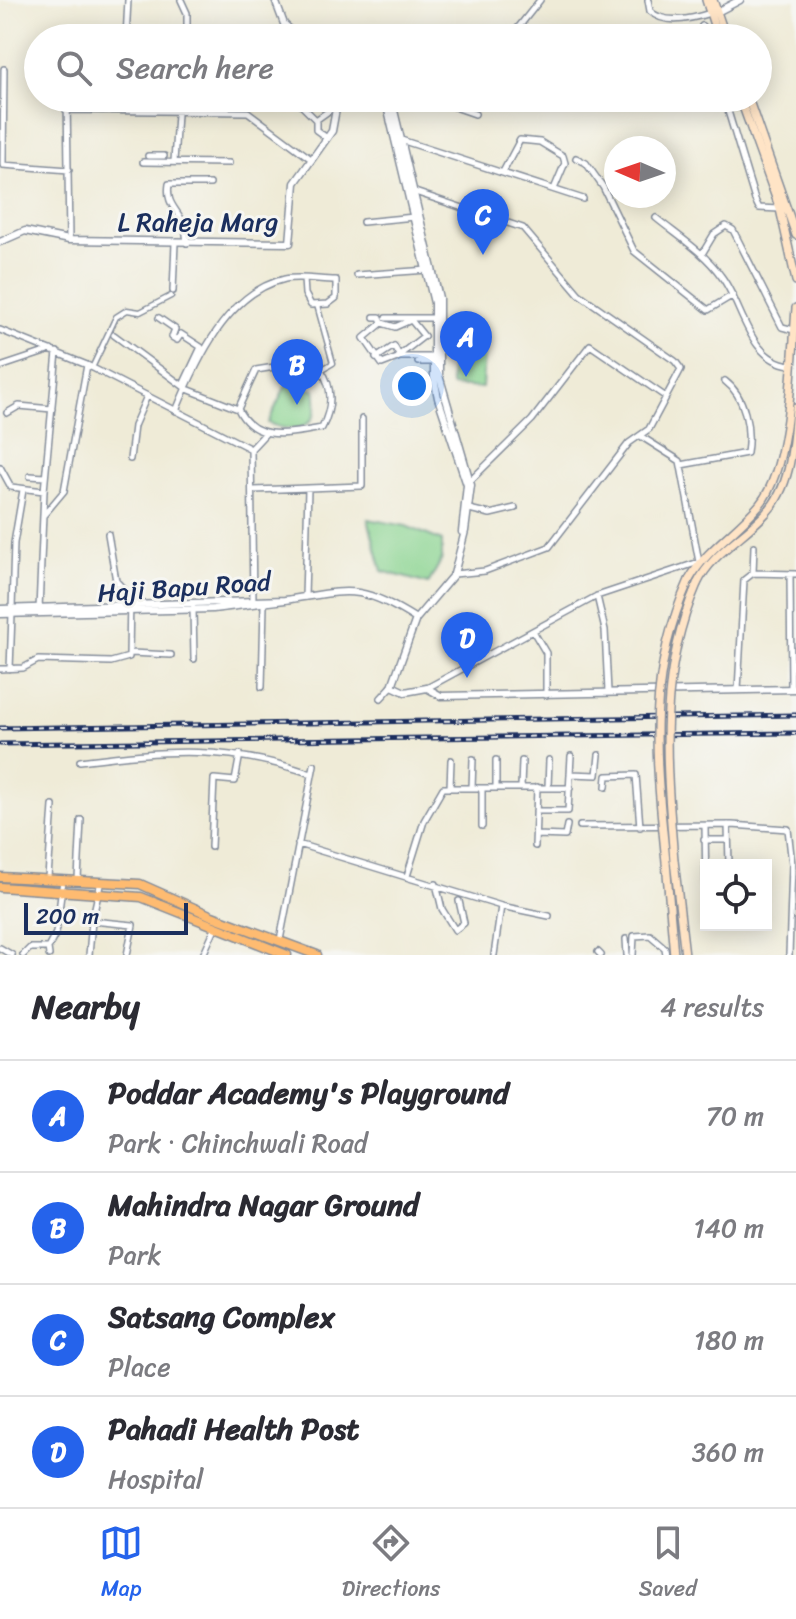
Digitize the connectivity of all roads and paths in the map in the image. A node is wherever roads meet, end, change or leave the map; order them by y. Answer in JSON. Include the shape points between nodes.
{"nodes":[{"id":1,"x":128,"y":0,"type":"edge"},
{"id":2,"x":181,"y":0,"type":"edge"},
{"id":3,"x":275,"y":0,"type":"edge"},
{"id":4,"x":540,"y":0,"type":"edge"},
{"id":5,"x":648,"y":0,"type":"edge"},
{"id":6,"x":706,"y":0,"type":"edge"},
{"id":7,"x":713,"y":0,"type":"edge"},
{"id":8,"x":740,"y":0,"type":"edge"},
{"id":9,"x":713,"y":12,"type":"junction"},
{"id":10,"x":127,"y":24,"type":"edge"},
{"id":11,"x":187,"y":24,"type":"edge"},
{"id":12,"x":284,"y":24,"type":"edge"},
{"id":13,"x":521,"y":24,"type":"edge"},
{"id":14,"x":715,"y":24,"type":"edge"},
{"id":15,"x":719,"y":24,"type":"edge"},
{"id":16,"x":4,"y":69,"type":"dead end"},
{"id":17,"x":66,"y":112,"type":"edge"},
{"id":18,"x":176,"y":112,"type":"edge"},
{"id":19,"x":202,"y":112,"type":"edge"},
{"id":20,"x":308,"y":112,"type":"edge"},
{"id":21,"x":327,"y":112,"type":"edge"},
{"id":22,"x":337,"y":112,"type":"edge"},
{"id":23,"x":392,"y":112,"type":"edge"},
{"id":24,"x":469,"y":112,"type":"edge"},
{"id":25,"x":728,"y":112,"type":"edge"},
{"id":26,"x":746,"y":112,"type":"edge"},
{"id":27,"x":753,"y":112,"type":"edge"},
{"id":28,"x":475,"y":114,"type":"dead end"},
{"id":29,"x":316,"y":120,"type":"junction"},
{"id":30,"x":327,"y":138,"type":"junction"},
{"id":31,"x":399,"y":139,"type":"junction"},
{"id":32,"x":164,"y":156,"type":"dead end"},
{"id":33,"x":152,"y":158,"type":"junction"},
{"id":34,"x":576,"y":158,"type":"dead end"},
{"id":35,"x":311,"y":159,"type":"junction"},
{"id":36,"x":143,"y":162,"type":"dead end"},
{"id":37,"x":174,"y":162,"type":"junction"},
{"id":38,"x":229,"y":163,"type":"dead end"},
{"id":39,"x":69,"y":170,"type":"junction"},
{"id":40,"x":503,"y":172,"type":"junction"},
{"id":41,"x":210,"y":184,"type":"dead end"},
{"id":42,"x":777,"y":188,"type":"junction"},
{"id":43,"x":554,"y":189,"type":"junction"},
{"id":44,"x":410,"y":191,"type":"junction"},
{"id":45,"x":583,"y":199,"type":"dead end"},
{"id":46,"x":780,"y":209,"type":"junction"},
{"id":47,"x":417,"y":217,"type":"junction"},
{"id":48,"x":656,"y":218,"type":"dead end"},
{"id":49,"x":363,"y":222,"type":"dead end"},
{"id":50,"x":796,"y":235,"type":"edge"},
{"id":51,"x":69,"y":240,"type":"junction"},
{"id":52,"x":0,"y":242,"type":"edge"},
{"id":53,"x":175,"y":243,"type":"junction"},
{"id":54,"x":187,"y":243,"type":"junction"},
{"id":55,"x":702,"y":254,"type":"junction"},
{"id":56,"x":430,"y":269,"type":"junction"},
{"id":57,"x":357,"y":275,"type":"dead end"},
{"id":58,"x":304,"y":279,"type":"junction"},
{"id":59,"x":796,"y":281,"type":"edge"},
{"id":60,"x":172,"y":294,"type":"joint"},
{"id":61,"x":733,"y":295,"type":"junction"},
{"id":62,"x":317,"y":305,"type":"junction"},
{"id":63,"x":796,"y":308,"type":"edge"},
{"id":64,"x":374,"y":317,"type":"dead end"},
{"id":65,"x":159,"y":318,"type":"dead end"},
{"id":66,"x":436,"y":318,"type":"junction"},
{"id":67,"x":384,"y":320,"type":"junction"},
{"id":68,"x":0,"y":330,"type":"edge"},
{"id":69,"x":794,"y":330,"type":"edge"},
{"id":70,"x":114,"y":335,"type":"dead end"},
{"id":71,"x":55,"y":351,"type":"junction"},
{"id":72,"x":401,"y":355,"type":"junction"},
{"id":73,"x":376,"y":358,"type":"junction"},
{"id":74,"x":436,"y":360,"type":"junction"},
{"id":75,"x":418,"y":362,"type":"dead end"},
{"id":76,"x":791,"y":365,"type":"junction"},
{"id":77,"x":90,"y":366,"type":"junction"},
{"id":78,"x":0,"y":367,"type":"edge"},
{"id":79,"x":321,"y":370,"type":"junction"},
{"id":80,"x":725,"y":381,"type":"dead end"},
{"id":81,"x":185,"y":387,"type":"junction"},
{"id":82,"x":147,"y":396,"type":"junction"},
{"id":83,"x":666,"y":397,"type":"junction"},
{"id":84,"x":796,"y":408,"type":"edge"},
{"id":85,"x":52,"y":409,"type":"junction"},
{"id":86,"x":238,"y":409,"type":"junction"},
{"id":87,"x":176,"y":411,"type":"junction"},
{"id":88,"x":7,"y":413,"type":"dead end"},
{"id":89,"x":362,"y":419,"type":"dead end"},
{"id":90,"x":449,"y":424,"type":"junction"},
{"id":91,"x":265,"y":434,"type":"junction"},
{"id":92,"x":642,"y":437,"type":"junction"},
{"id":93,"x":251,"y":449,"type":"junction"},
{"id":94,"x":130,"y":459,"type":"dead end"},
{"id":95,"x":780,"y":460,"type":"junction"},
{"id":96,"x":793,"y":463,"type":"edge"},
{"id":97,"x":681,"y":465,"type":"junction"},
{"id":98,"x":0,"y":467,"type":"edge"},
{"id":99,"x":30,"y":476,"type":"dead end"},
{"id":100,"x":45,"y":477,"type":"junction"},
{"id":101,"x":468,"y":483,"type":"junction"},
{"id":102,"x":308,"y":489,"type":"junction"},
{"id":103,"x":23,"y":490,"type":"junction"},
{"id":104,"x":254,"y":490,"type":"junction"},
{"id":105,"x":44,"y":491,"type":"junction"},
{"id":106,"x":515,"y":508,"type":"dead end"},
{"id":107,"x":467,"y":509,"type":"junction"},
{"id":108,"x":42,"y":517,"type":"junction"},
{"id":109,"x":108,"y":534,"type":"dead end"},
{"id":110,"x":754,"y":546,"type":"dead end"},
{"id":111,"x":699,"y":562,"type":"junction"},
{"id":112,"x":753,"y":573,"type":"junction"},
{"id":113,"x":454,"y":574,"type":"junction"},
{"id":114,"x":793,"y":574,"type":"edge"},
{"id":115,"x":693,"y":582,"type":"junction"},
{"id":116,"x":793,"y":584,"type":"edge"},
{"id":117,"x":597,"y":596,"type":"junction"},
{"id":118,"x":305,"y":597,"type":"junction"},
{"id":119,"x":274,"y":601,"type":"junction"},
{"id":120,"x":253,"y":603,"type":"junction"},
{"id":121,"x":264,"y":605,"type":"junction"},
{"id":122,"x":193,"y":608,"type":"junction"},
{"id":123,"x":131,"y":610,"type":"junction"},
{"id":124,"x":0,"y":612,"type":"edge"},
{"id":125,"x":14,"y":612,"type":"junction"},
{"id":126,"x":39,"y":612,"type":"junction"},
{"id":127,"x":416,"y":619,"type":"junction"},
{"id":128,"x":533,"y":631,"type":"junction"},
{"id":129,"x":131,"y":653,"type":"junction"},
{"id":130,"x":171,"y":655,"type":"dead end"},
{"id":131,"x":194,"y":659,"type":"dead end"},
{"id":132,"x":0,"y":669,"type":"edge"},
{"id":133,"x":10,"y":669,"type":"junction"},
{"id":134,"x":392,"y":686,"type":"junction"},
{"id":135,"x":262,"y":687,"type":"dead end"},
{"id":136,"x":427,"y":688,"type":"junction"},
{"id":137,"x":794,"y":689,"type":"edge"},
{"id":138,"x":738,"y":691,"type":"junction"},
{"id":139,"x":608,"y":692,"type":"junction"},
{"id":140,"x":546,"y":695,"type":"junction"},
{"id":141,"x":381,"y":698,"type":"dead end"},
{"id":142,"x":240,"y":754,"type":"junction"},
{"id":143,"x":599,"y":755,"type":"dead end"},
{"id":144,"x":571,"y":756,"type":"dead end"},
{"id":145,"x":473,"y":759,"type":"dead end"},
{"id":146,"x":451,"y":760,"type":"dead end"},
{"id":147,"x":496,"y":760,"type":"dead end"},
{"id":148,"x":549,"y":760,"type":"dead end"},
{"id":149,"x":80,"y":761,"type":"dead end"},
{"id":150,"x":522,"y":761,"type":"dead end"},
{"id":151,"x":314,"y":765,"type":"dead end"},
{"id":152,"x":312,"y":774,"type":"junction"},
{"id":153,"x":571,"y":774,"type":"junction"},
{"id":154,"x":521,"y":787,"type":"junction"},
{"id":155,"x":537,"y":787,"type":"junction"},
{"id":156,"x":548,"y":787,"type":"junction"},
{"id":157,"x":606,"y":787,"type":"dead end"},
{"id":158,"x":450,"y":788,"type":"junction"},
{"id":159,"x":472,"y":788,"type":"junction"},
{"id":160,"x":482,"y":788,"type":"junction"},
{"id":161,"x":496,"y":788,"type":"junction"},
{"id":162,"x":570,"y":788,"type":"junction"},
{"id":163,"x":53,"y":806,"type":"dead end"},
{"id":164,"x":536,"y":811,"type":"junction"},
{"id":165,"x":81,"y":820,"type":"dead end"},
{"id":166,"x":567,"y":825,"type":"dead end"},
{"id":167,"x":728,"y":825,"type":"junction"},
{"id":168,"x":482,"y":826,"type":"dead end"},
{"id":169,"x":580,"y":826,"type":"dead end"},
{"id":170,"x":705,"y":826,"type":"junction"},
{"id":171,"x":640,"y":827,"type":"junction"},
{"id":172,"x":536,"y":835,"type":"junction"},
{"id":173,"x":704,"y":840,"type":"junction"},
{"id":174,"x":728,"y":840,"type":"junction"},
{"id":175,"x":298,"y":844,"type":"junction"},
{"id":176,"x":535,"y":846,"type":"dead end"},
{"id":177,"x":211,"y":847,"type":"dead end"},
{"id":178,"x":705,"y":859,"type":"edge"},
{"id":179,"x":729,"y":859,"type":"edge"},
{"id":180,"x":794,"y":864,"type":"edge"},
{"id":181,"x":407,"y":876,"type":"junction"},
{"id":182,"x":0,"y":877,"type":"edge"},
{"id":183,"x":48,"y":877,"type":"junction"},
{"id":184,"x":63,"y":879,"type":"junction"},
{"id":185,"x":78,"y":879,"type":"junction"},
{"id":186,"x":101,"y":880,"type":"junction"},
{"id":187,"x":436,"y":884,"type":"junction"},
{"id":188,"x":0,"y":887,"type":"edge"},
{"id":189,"x":63,"y":890,"type":"junction"},
{"id":190,"x":101,"y":893,"type":"junction"},
{"id":191,"x":459,"y":901,"type":"dead end"},
{"id":192,"x":501,"y":906,"type":"junction"},
{"id":193,"x":793,"y":914,"type":"edge"},
{"id":194,"x":549,"y":916,"type":"dead end"},
{"id":195,"x":92,"y":921,"type":"junction"},
{"id":196,"x":215,"y":928,"type":"junction"},
{"id":197,"x":626,"y":939,"type":"dead end"},
{"id":198,"x":279,"y":941,"type":"junction"},
{"id":199,"x":0,"y":948,"type":"edge"},
{"id":200,"x":48,"y":952,"type":"edge"},
{"id":201,"x":275,"y":953,"type":"edge"},
{"id":202,"x":12,"y":955,"type":"edge"},
{"id":203,"x":23,"y":955,"type":"edge"},
{"id":204,"x":89,"y":955,"type":"edge"},
{"id":205,"x":127,"y":955,"type":"edge"},
{"id":206,"x":203,"y":955,"type":"edge"},
{"id":207,"x":287,"y":955,"type":"edge"},
{"id":208,"x":317,"y":955,"type":"edge"},
{"id":209,"x":494,"y":955,"type":"edge"},
{"id":210,"x":627,"y":955,"type":"edge"},
{"id":211,"x":633,"y":955,"type":"edge"},
{"id":212,"x":666,"y":955,"type":"edge"},
{"id":213,"x":679,"y":955,"type":"edge"},
{"id":214,"x":789,"y":955,"type":"edge"}],
"edges":[{"from":1,"to":10,"type":"street"},
{"from":2,"to":11,"type":"street"},
{"from":3,"to":12,"type":"street"},
{"from":4,"to":13,"type":"street"},
{"from":5,"to":9,"type":"street","via":[[650,11],[661,18]]},
{"from":6,"to":9,"type":"main road"},
{"from":7,"to":9,"type":"main road"},
{"from":8,"to":9,"type":"street"},
{"from":9,"to":14,"type":"main road"},
{"from":9,"to":15,"type":"main road"},
{"from":16,"to":39,"type":"street","via":[[3,165]]},
{"from":17,"to":39,"type":"street"},
{"from":18,"to":37,"type":"street"},
{"from":19,"to":35,"type":"street","via":[[255,114]]},
{"from":20,"to":29,"type":"street"},
{"from":21,"to":29,"type":"street"},
{"from":22,"to":30,"type":"street","name":"L Raheja Marg"},
{"from":23,"to":31,"type":"street"},
{"from":24,"to":28,"type":"street"},
{"from":25,"to":46,"type":"street","via":[[759,208]]},
{"from":26,"to":42,"type":"main road"},
{"from":27,"to":42,"type":"main road"},
{"from":29,"to":30,"type":"street","via":[[316,130]]},
{"from":30,"to":35,"type":"street","name":"L Raheja Marg"},
{"from":31,"to":40,"type":"street"},
{"from":31,"to":44,"type":"street"},
{"from":32,"to":33,"type":"street"},
{"from":33,"to":36,"type":"street"},
{"from":33,"to":37,"type":"street"},
{"from":34,"to":61,"type":"street","via":[[603,187],[634,251],[708,310]]},
{"from":35,"to":54,"type":"street","name":"L Raheja Marg","via":[[295,183],[290,243]]},
{"from":37,"to":38,"type":"street"},
{"from":39,"to":51,"type":"street"},
{"from":40,"to":43,"type":"street"},
{"from":40,"to":43,"type":"street","via":[[520,140],[540,142],[563,156]]},
{"from":41,"to":54,"type":"street","via":[[169,184],[167,196],[183,222]]},
{"from":42,"to":46,"type":"main road"},
{"from":42,"to":50,"type":"main road"},
{"from":43,"to":45,"type":"street"},
{"from":44,"to":47,"type":"street"},
{"from":44,"to":83,"type":"street","via":[[523,228],[579,294],[675,361],[681,369]]},
{"from":46,"to":59,"type":"main road"},
{"from":47,"to":49,"type":"street"},
{"from":47,"to":56,"type":"street"},
{"from":48,"to":55,"type":"street"},
{"from":51,"to":52,"type":"street","name":"L Raheja Marg","via":[[25,231]]},
{"from":51,"to":53,"type":"street","name":"L Raheja Marg"},
{"from":53,"to":54,"type":"street","name":"L Raheja Marg"},
{"from":53,"to":60,"type":"street"},
{"from":55,"to":61,"type":"street"},
{"from":55,"to":69,"type":"street","via":[[719,228],[733,230],[782,327]]},
{"from":56,"to":57,"type":"street"},
{"from":56,"to":66,"type":"street"},
{"from":58,"to":62,"type":"street","via":[[305,294],[311,305]]},
{"from":58,"to":62,"type":"street","via":[[336,280],[336,298]]},
{"from":58,"to":81,"type":"street","via":[[269,286],[222,320]]},
{"from":60,"to":77,"type":"street","via":[[140,312],[127,310],[116,317]]},
{"from":61,"to":76,"type":"street","via":[[763,352],[777,363]]},
{"from":62,"to":79,"type":"street","via":[[333,363]]},
{"from":63,"to":69,"type":"main road"},
{"from":64,"to":67,"type":"street"},
{"from":65,"to":81,"type":"street","via":[[175,329],[172,337],[177,340],[181,334],[201,347]]},
{"from":66,"to":67,"type":"street"},
{"from":66,"to":74,"type":"street"},
{"from":67,"to":72,"type":"street","via":[[395,327],[409,320],[423,331],[420,342]]},
{"from":67,"to":73,"type":"street","via":[[364,338]]},
{"from":68,"to":71,"type":"street"},
{"from":69,"to":76,"type":"main road"},
{"from":70,"to":81,"type":"street"},
{"from":71,"to":77,"type":"street"},
{"from":71,"to":78,"type":"street"},
{"from":71,"to":85,"type":"street"},
{"from":72,"to":73,"type":"street","via":[[387,364]]},
{"from":72,"to":73,"type":"street","via":[[394,346]]},
{"from":72,"to":74,"type":"street"},
{"from":74,"to":75,"type":"street"},
{"from":74,"to":90,"type":"street"},
{"from":74,"to":90,"type":"street","via":[[438,398]]},
{"from":76,"to":95,"type":"main road"},
{"from":77,"to":82,"type":"street"},
{"from":77,"to":108,"type":"street","via":[[64,491]]},
{"from":79,"to":86,"type":"street","via":[[293,364],[256,370]]},
{"from":79,"to":91,"type":"street","via":[[330,383],[330,412],[322,428]]},
{"from":80,"to":97,"type":"street","via":[[744,410],[747,453]]},
{"from":81,"to":86,"type":"street"},
{"from":81,"to":87,"type":"street"},
{"from":82,"to":87,"type":"street"},
{"from":82,"to":94,"type":"street","via":[[134,426]]},
{"from":83,"to":92,"type":"street"},
{"from":83,"to":101,"type":"street","via":[[590,345],[532,420]]},
{"from":84,"to":96,"type":"main road"},
{"from":85,"to":88,"type":"street","via":[[19,406]]},
{"from":85,"to":100,"type":"street"},
{"from":86,"to":91,"type":"street","via":[[244,421]]},
{"from":87,"to":93,"type":"street"},
{"from":89,"to":102,"type":"street","via":[[362,486]]},
{"from":90,"to":101,"type":"street"},
{"from":91,"to":93,"type":"street"},
{"from":92,"to":97,"type":"street"},
{"from":92,"to":113,"type":"street","via":[[629,443],[549,547],[485,571]]},
{"from":93,"to":104,"type":"street"},
{"from":95,"to":96,"type":"street"},
{"from":95,"to":111,"type":"main road","via":[[759,506]]},
{"from":96,"to":115,"type":"main road","via":[[768,511]]},
{"from":97,"to":111,"type":"street"},
{"from":98,"to":103,"type":"street","via":[[11,487]]},
{"from":99,"to":100,"type":"street"},
{"from":100,"to":105,"type":"street"},
{"from":101,"to":107,"type":"street"},
{"from":102,"to":104,"type":"street"},
{"from":102,"to":118,"type":"street"},
{"from":103,"to":105,"type":"street"},
{"from":103,"to":125,"type":"street","via":[[14,543]]},
{"from":104,"to":120,"type":"street"},
{"from":105,"to":108,"type":"street"},
{"from":106,"to":107,"type":"street","via":[[490,514]]},
{"from":107,"to":113,"type":"street"},
{"from":108,"to":126,"type":"street"},
{"from":109,"to":123,"type":"street","via":[[116,581],[125,587]]},
{"from":110,"to":112,"type":"street"},
{"from":111,"to":115,"type":"main road"},
{"from":111,"to":117,"type":"street"},
{"from":112,"to":114,"type":"street"},
{"from":112,"to":138,"type":"street","via":[[744,580]]},
{"from":113,"to":127,"type":"street"},
{"from":114,"to":116,"type":"street"},
{"from":115,"to":213,"type":"main road","bridge":true,"via":[[668,686],[670,861]]},
{"from":116,"to":137,"type":"street"},
{"from":117,"to":128,"type":"street"},
{"from":117,"to":139,"type":"street","via":[[605,630]]},
{"from":118,"to":119,"type":"street","name":"Haji Bapu Road"},
{"from":118,"to":127,"type":"street","name":"Haji Bapu Road","via":[[358,590]]},
{"from":119,"to":120,"type":"street","name":"Haji Bapu Road"},
{"from":119,"to":121,"type":"street","name":"Haji Bapu Road"},
{"from":120,"to":121,"type":"street","name":"Haji Bapu Road"},
{"from":120,"to":122,"type":"street","name":"Haji Bapu Road"},
{"from":121,"to":135,"type":"street"},
{"from":122,"to":123,"type":"street","name":"Haji Bapu Road"},
{"from":122,"to":131,"type":"street"},
{"from":123,"to":126,"type":"street","name":"Haji Bapu Road"},
{"from":123,"to":129,"type":"street"},
{"from":124,"to":125,"type":"street","name":"Haji Bapu Road"},
{"from":125,"to":126,"type":"street","name":"Haji Bapu Road"},
{"from":125,"to":133,"type":"street"},
{"from":127,"to":134,"type":"street"},
{"from":128,"to":136,"type":"street"},
{"from":128,"to":140,"type":"street","via":[[546,653]]},
{"from":129,"to":130,"type":"street"},
{"from":129,"to":133,"type":"street","via":[[111,662],[38,660]]},
{"from":132,"to":133,"type":"street"},
{"from":134,"to":136,"type":"street","via":[[405,692]]},
{"from":134,"to":141,"type":"street"},
{"from":136,"to":140,"type":"street","via":[[441,696]]},
{"from":137,"to":138,"type":"street"},
{"from":138,"to":139,"type":"street"},
{"from":139,"to":140,"type":"street"},
{"from":142,"to":149,"type":"street","via":[[140,754]]},
{"from":142,"to":152,"type":"street"},
{"from":142,"to":177,"type":"street","via":[[235,781],[214,779]]},
{"from":143,"to":153,"type":"street","via":[[597,775]]},
{"from":144,"to":153,"type":"street"},
{"from":145,"to":159,"type":"street"},
{"from":146,"to":158,"type":"street"},
{"from":147,"to":161,"type":"street"},
{"from":148,"to":156,"type":"street"},
{"from":150,"to":154,"type":"street"},
{"from":151,"to":152,"type":"street"},
{"from":152,"to":175,"type":"street"},
{"from":153,"to":162,"type":"street"},
{"from":154,"to":155,"type":"street"},
{"from":154,"to":161,"type":"street"},
{"from":155,"to":156,"type":"street"},
{"from":155,"to":164,"type":"street"},
{"from":156,"to":162,"type":"street"},
{"from":157,"to":171,"type":"street","via":[[607,776],[636,775]]},
{"from":158,"to":159,"type":"street"},
{"from":158,"to":181,"type":"street","via":[[443,788],[433,801]]},
{"from":159,"to":160,"type":"street"},
{"from":160,"to":161,"type":"street"},
{"from":160,"to":168,"type":"street"},
{"from":162,"to":164,"type":"street","via":[[566,812]]},
{"from":163,"to":183,"type":"street"},
{"from":164,"to":172,"type":"street"},
{"from":165,"to":185,"type":"street"},
{"from":166,"to":172,"type":"street","via":[[567,835]]},
{"from":167,"to":170,"type":"street"},
{"from":167,"to":174,"type":"street"},
{"from":167,"to":180,"type":"street","via":[[788,829]]},
{"from":169,"to":171,"type":"street"},
{"from":170,"to":171,"type":"street"},
{"from":170,"to":173,"type":"street"},
{"from":172,"to":176,"type":"street"},
{"from":173,"to":174,"type":"street"},
{"from":173,"to":178,"type":"street"},
{"from":174,"to":179,"type":"street"},
{"from":175,"to":181,"type":"street"},
{"from":175,"to":198,"type":"street"},
{"from":180,"to":193,"type":"street"},
{"from":181,"to":187,"type":"street"},
{"from":182,"to":183,"type":"main road"},
{"from":183,"to":184,"type":"main road"},
{"from":184,"to":185,"type":"main road"},
{"from":184,"to":189,"type":"street"},
{"from":185,"to":186,"type":"main road"},
{"from":186,"to":190,"type":"street"},
{"from":186,"to":198,"type":"main road","via":[[148,887]]},
{"from":187,"to":191,"type":"street","via":[[455,930],[464,923]]},
{"from":187,"to":192,"type":"street"},
{"from":188,"to":189,"type":"main road"},
{"from":189,"to":190,"type":"main road"},
{"from":189,"to":200,"type":"street"},
{"from":190,"to":195,"type":"street"},
{"from":190,"to":196,"type":"main road","via":[[141,897]]},
{"from":192,"to":194,"type":"street"},
{"from":192,"to":209,"type":"street"},
{"from":193,"to":214,"type":"street"},
{"from":195,"to":204,"type":"street"},
{"from":195,"to":205,"type":"street","via":[[133,925]]},
{"from":196,"to":201,"type":"main road"},
{"from":196,"to":206,"type":"street"},
{"from":197,"to":210,"type":"street"},
{"from":198,"to":201,"type":"main road"},
{"from":198,"to":208,"type":"main road"},
{"from":199,"to":202,"type":"street"},
{"from":200,"to":203,"type":"street","via":[[30,948]]},
{"from":201,"to":207,"type":"main road"},
{"from":211,"to":212,"type":"street","via":[[634,936],[650,935]]}]}
